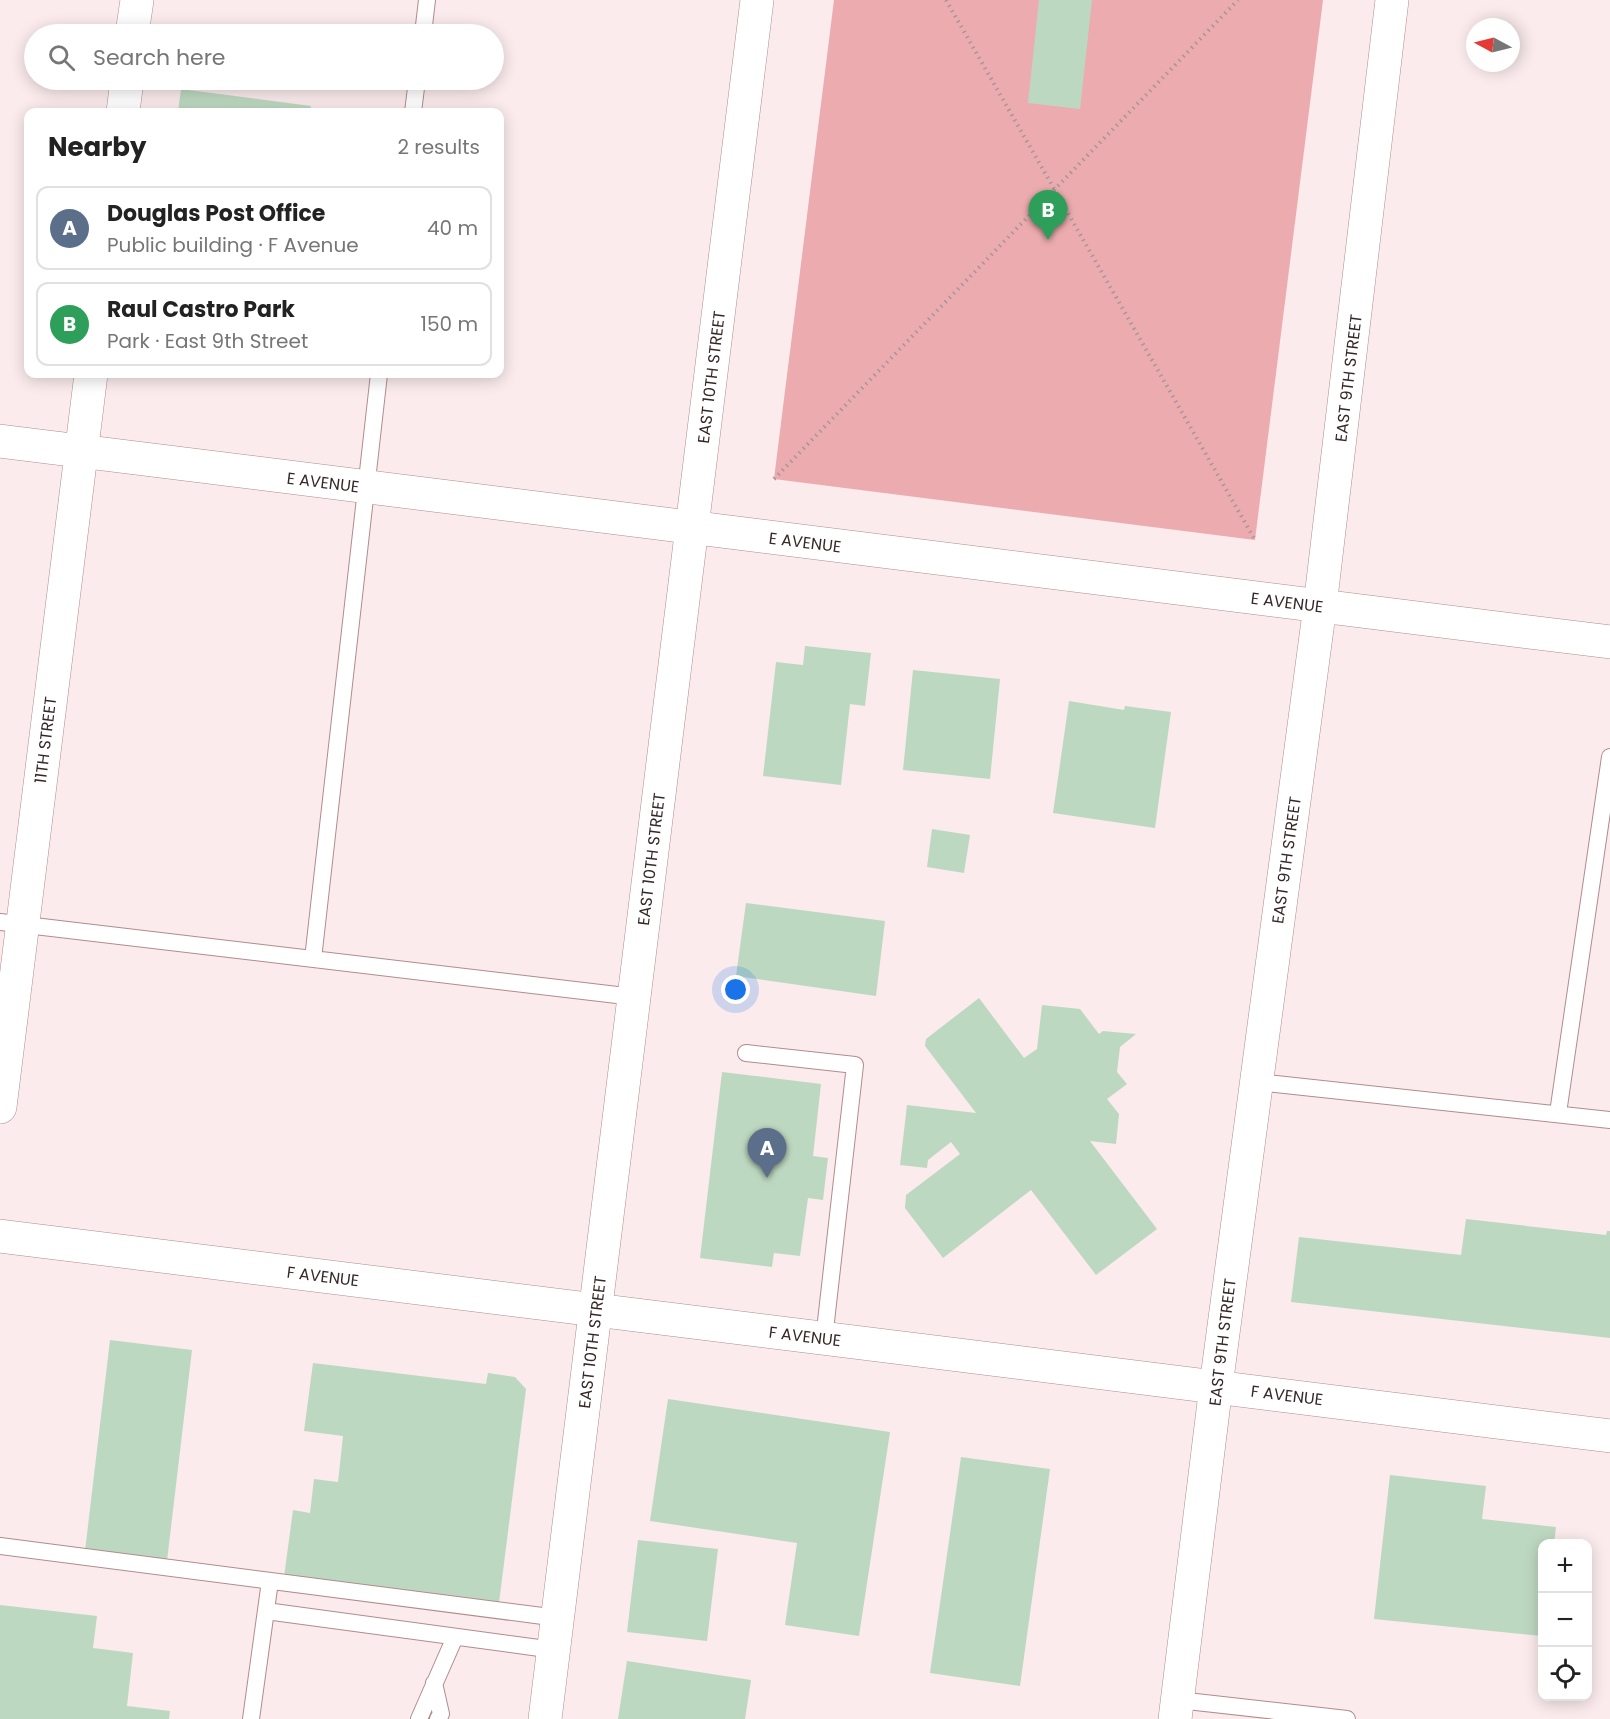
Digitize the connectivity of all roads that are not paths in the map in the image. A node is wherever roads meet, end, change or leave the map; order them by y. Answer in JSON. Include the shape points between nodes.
{"nodes":[{"id":1,"x":136,"y":0,"type":"edge"},
{"id":2,"x":427,"y":0,"type":"edge"},
{"id":3,"x":757,"y":0,"type":"edge"},
{"id":4,"x":1392,"y":0,"type":"edge"},
{"id":5,"x":133,"y":24,"type":"edge"},
{"id":6,"x":424,"y":24,"type":"edge"},
{"id":7,"x":126,"y":90,"type":"edge"},
{"id":8,"x":416,"y":90,"type":"edge"},
{"id":9,"x":124,"y":108,"type":"edge"},
{"id":10,"x":414,"y":108,"type":"edge"},
{"id":11,"x":90,"y":378,"type":"edge"},
{"id":12,"x":379,"y":378,"type":"edge"},
{"id":13,"x":0,"y":441,"type":"edge"},
{"id":14,"x":81,"y":452,"type":"junction"},
{"id":15,"x":365,"y":487,"type":"junction"},
{"id":16,"x":692,"y":528,"type":"junction"},
{"id":17,"x":1320,"y":606,"type":"junction"},
{"id":18,"x":1610,"y":642,"type":"edge"},
{"id":19,"x":1610,"y":757,"type":"edge"},
{"id":20,"x":11,"y":924,"type":"edge"},
{"id":21,"x":314,"y":959,"type":"junction"},
{"id":22,"x":634,"y":997,"type":"junction"},
{"id":23,"x":746,"y":1053,"type":"dead end"},
{"id":24,"x":1257,"y":1082,"type":"junction"},
{"id":25,"x":0,"y":1107,"type":"edge"},
{"id":26,"x":1558,"y":1113,"type":"junction"},
{"id":27,"x":1610,"y":1120,"type":"edge"},
{"id":28,"x":0,"y":1236,"type":"edge"},
{"id":29,"x":596,"y":1310,"type":"junction"},
{"id":30,"x":824,"y":1339,"type":"junction"},
{"id":31,"x":1216,"y":1386,"type":"junction"},
{"id":32,"x":1610,"y":1437,"type":"edge"},
{"id":33,"x":0,"y":1546,"type":"edge"},
{"id":34,"x":270,"y":1581,"type":"junction"},
{"id":35,"x":266,"y":1611,"type":"junction"},
{"id":36,"x":558,"y":1618,"type":"junction"},
{"id":37,"x":455,"y":1637,"type":"junction"},
{"id":38,"x":554,"y":1650,"type":"junction"},
{"id":39,"x":434,"y":1683,"type":"junction"},
{"id":40,"x":1177,"y":1709,"type":"edge"},
{"id":41,"x":251,"y":1719,"type":"edge"},
{"id":42,"x":418,"y":1719,"type":"edge"},
{"id":43,"x":438,"y":1719,"type":"edge"},
{"id":44,"x":545,"y":1719,"type":"edge"},
{"id":45,"x":1347,"y":1719,"type":"edge"}],
"edges":[{"from":1,"to":5,"type":"street"},
{"from":2,"to":6,"type":"lane"},
{"from":3,"to":16,"type":"street","name":"EAST 10TH STREET"},
{"from":4,"to":17,"type":"street","name":"EAST 9TH STREET"},
{"from":7,"to":9,"type":"street"},
{"from":8,"to":10,"type":"lane"},
{"from":11,"to":14,"type":"street","name":"11TH STREET"},
{"from":12,"to":15,"type":"lane"},
{"from":13,"to":14,"type":"street","name":"E AVENUE"},
{"from":14,"to":15,"type":"street","name":"E AVENUE"},
{"from":14,"to":20,"type":"street","name":"11TH STREET"},
{"from":15,"to":16,"type":"street","name":"E AVENUE"},
{"from":15,"to":21,"type":"lane"},
{"from":16,"to":17,"type":"street","name":"E AVENUE"},
{"from":16,"to":22,"type":"street","name":"EAST 10TH STREET"},
{"from":17,"to":18,"type":"street","name":"E AVENUE"},
{"from":17,"to":24,"type":"street","name":"EAST 9TH STREET"},
{"from":19,"to":26,"type":"lane"},
{"from":20,"to":21,"type":"lane"},
{"from":20,"to":25,"type":"street","name":"11TH STREET"},
{"from":21,"to":22,"type":"lane"},
{"from":22,"to":29,"type":"street","name":"EAST 10TH STREET"},
{"from":23,"to":30,"type":"lane","via":[[855,1065]]},
{"from":24,"to":26,"type":"lane"},
{"from":24,"to":31,"type":"street","name":"EAST 9TH STREET"},
{"from":26,"to":27,"type":"lane"},
{"from":28,"to":29,"type":"street","name":"F AVENUE"},
{"from":29,"to":30,"type":"street","name":"F AVENUE"},
{"from":29,"to":36,"type":"street","name":"EAST 10TH STREET"},
{"from":30,"to":31,"type":"street","name":"F AVENUE"},
{"from":31,"to":32,"type":"street","name":"F AVENUE"},
{"from":31,"to":40,"type":"street","name":"EAST 9TH STREET"},
{"from":33,"to":34,"type":"lane"},
{"from":34,"to":35,"type":"lane"},
{"from":34,"to":36,"type":"lane"},
{"from":35,"to":37,"type":"lane"},
{"from":35,"to":41,"type":"lane"},
{"from":36,"to":38,"type":"street","name":"EAST 10TH STREET"},
{"from":37,"to":38,"type":"lane"},
{"from":37,"to":39,"type":"lane"},
{"from":38,"to":44,"type":"street","name":"EAST 10TH STREET"},
{"from":39,"to":42,"type":"lane"},
{"from":39,"to":43,"type":"lane","via":[[441,1714]]},
{"from":40,"to":45,"type":"lane"}]}
